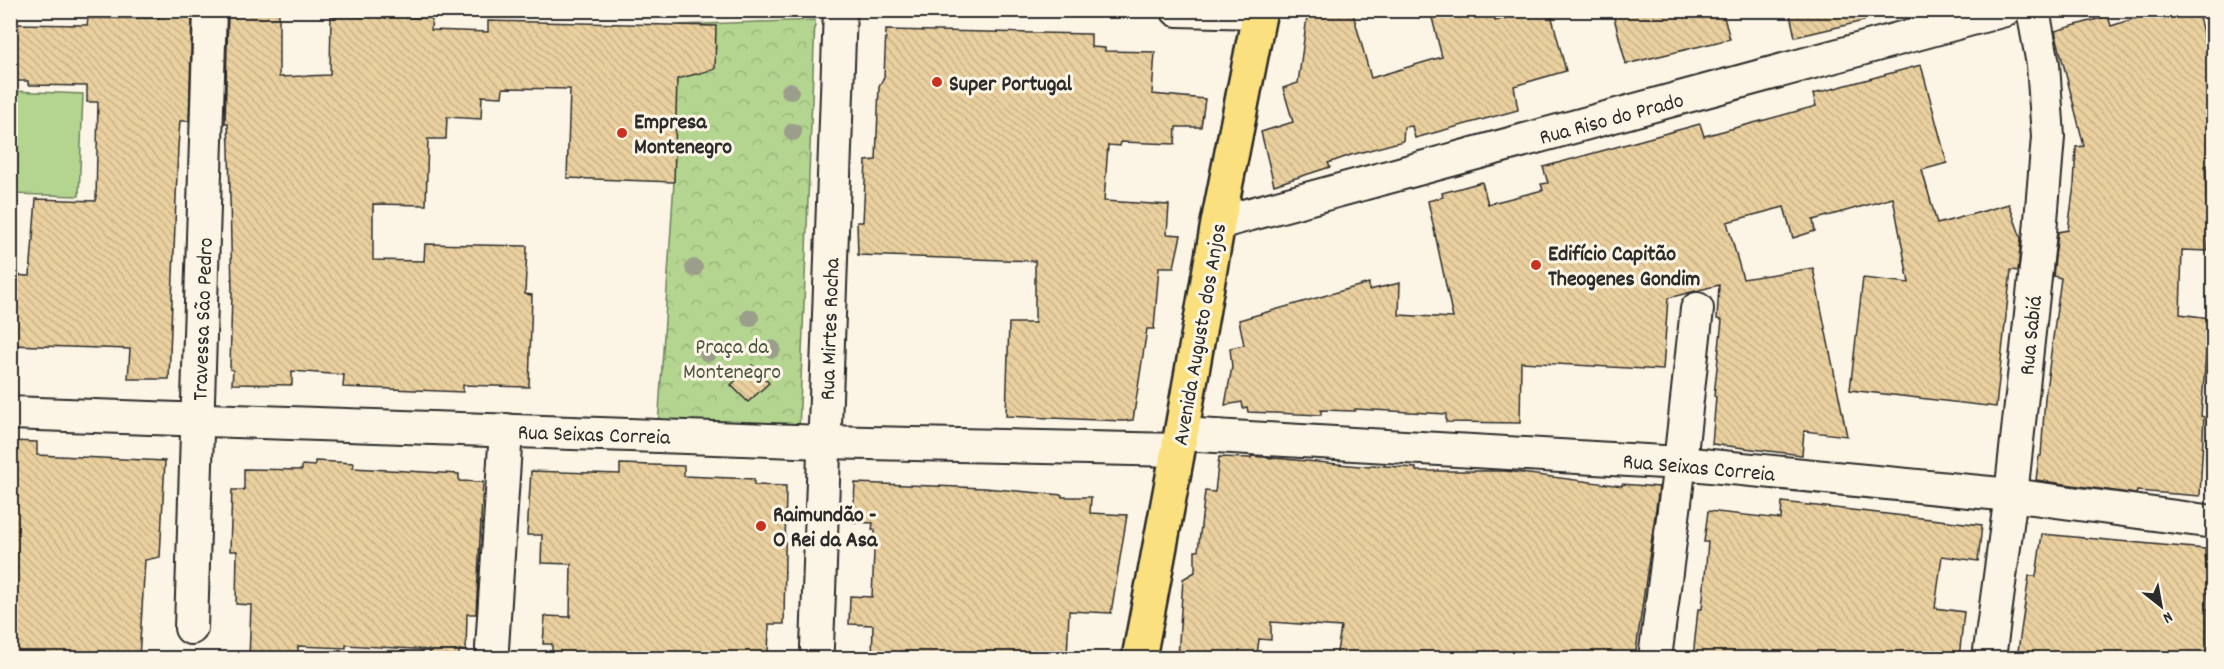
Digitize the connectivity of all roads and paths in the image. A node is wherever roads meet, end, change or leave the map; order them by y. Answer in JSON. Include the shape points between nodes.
{"nodes":[{"id":1,"x":210,"y":10,"type":"edge"},
{"id":2,"x":840,"y":10,"type":"edge"},
{"id":3,"x":1177,"y":10,"type":"edge"},
{"id":4,"x":2005,"y":10,"type":"edge"},
{"id":5,"x":2033,"y":10,"type":"edge"},
{"id":6,"x":1260,"y":11,"type":"edge"},
{"id":7,"x":1218,"y":223,"type":"junction"},
{"id":8,"x":1697,"y":309,"type":"dead end"},
{"id":9,"x":10,"y":413,"type":"edge"},
{"id":10,"x":198,"y":419,"type":"junction"},
{"id":11,"x":506,"y":429,"type":"junction"},
{"id":12,"x":824,"y":442,"type":"junction"},
{"id":13,"x":1180,"y":442,"type":"junction"},
{"id":14,"x":1680,"y":463,"type":"junction"},
{"id":15,"x":2011,"y":495,"type":"junction"},
{"id":16,"x":2214,"y":522,"type":"edge"},
{"id":17,"x":191,"y":628,"type":"dead end"},
{"id":18,"x":817,"y":647,"type":"dead end"},
{"id":19,"x":492,"y":648,"type":"dead end"},
{"id":20,"x":1139,"y":658,"type":"edge"},
{"id":21,"x":1655,"y":658,"type":"edge"},
{"id":22,"x":1989,"y":658,"type":"edge"}],
"edges":[{"from":1,"to":10,"type":"street","name":"Travessa São Pedro"},
{"from":2,"to":12,"type":"street","name":"Rua Mirtes Rocha"},
{"from":3,"to":6,"type":"street"},
{"from":4,"to":7,"type":"street","name":"Rua Riso do Prado"},
{"from":5,"to":15,"type":"street","name":"Rua Sabiá","via":[[2043,64],[2048,137]]},
{"from":6,"to":7,"type":"main road","name":"Avenida Augusto dos Anjos"},
{"from":7,"to":13,"type":"main road","name":"Avenida Augusto dos Anjos"},
{"from":8,"to":14,"type":"street"},
{"from":9,"to":10,"type":"street","name":"Rua Seixas Correia"},
{"from":10,"to":11,"type":"street","name":"Rua Seixas Correia"},
{"from":10,"to":17,"type":"street","name":"Travessa São Pedro"},
{"from":11,"to":12,"type":"street","name":"Rua Seixas Correia"},
{"from":11,"to":19,"type":"street"},
{"from":12,"to":13,"type":"street","name":"Rua Seixas Correia"},
{"from":12,"to":18,"type":"street","name":"Rua Mirtes Rocha"},
{"from":13,"to":14,"type":"street","name":"Rua Seixas Correia"},
{"from":13,"to":20,"type":"main road","name":"Avenida Augusto dos Anjos"},
{"from":14,"to":15,"type":"street","name":"Rua Seixas Correia"},
{"from":14,"to":21,"type":"street"},
{"from":15,"to":16,"type":"street","name":"Rua Seixas Correia"},
{"from":15,"to":22,"type":"street","name":"Rua Sabiá"}]}
